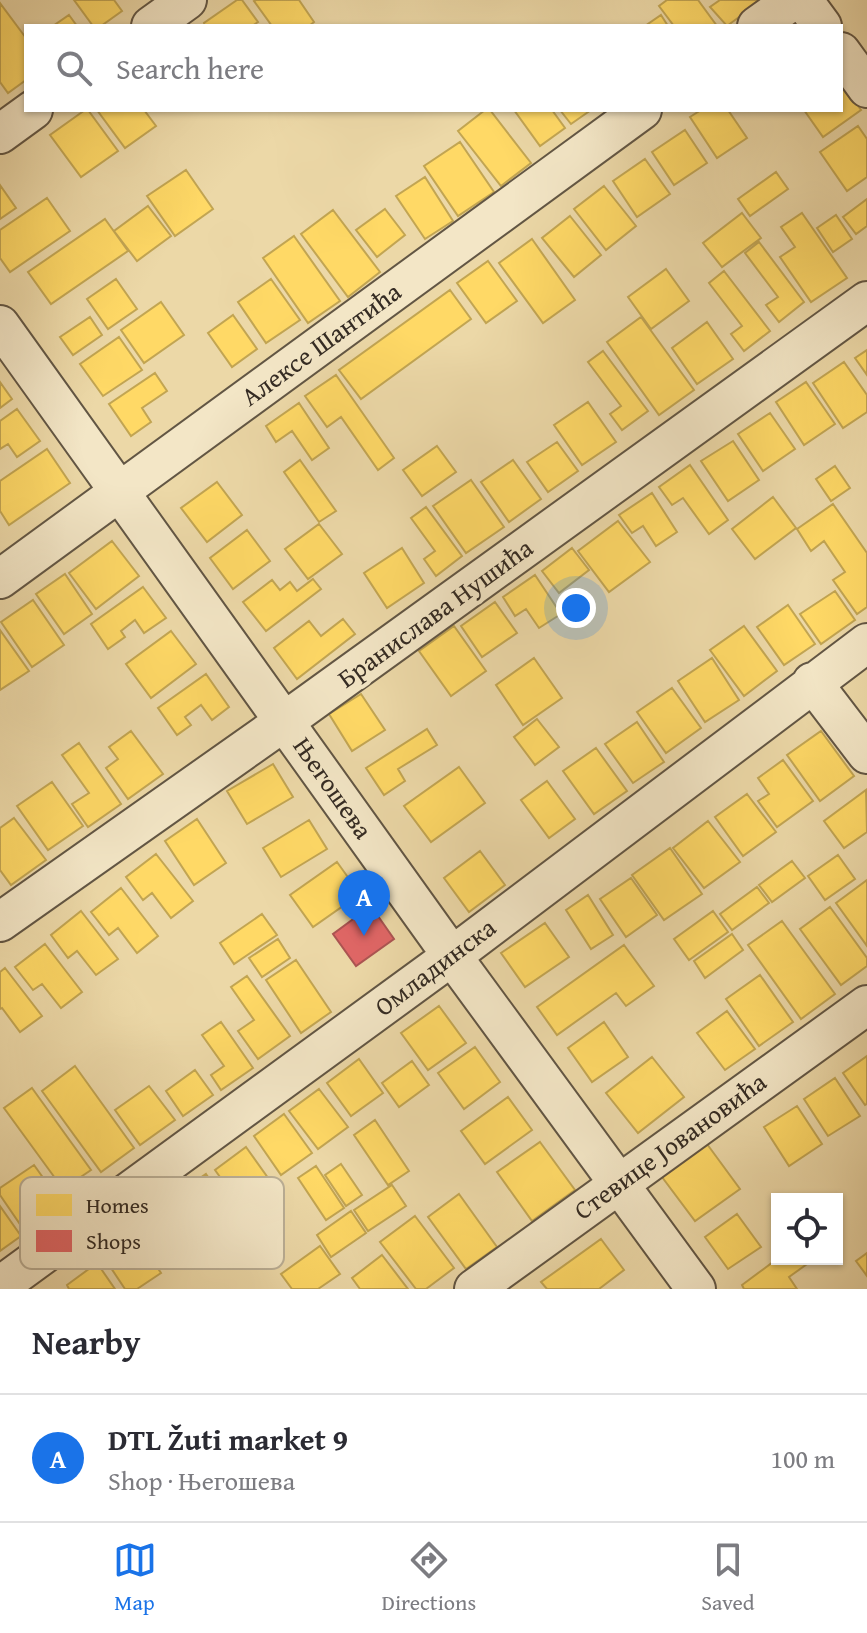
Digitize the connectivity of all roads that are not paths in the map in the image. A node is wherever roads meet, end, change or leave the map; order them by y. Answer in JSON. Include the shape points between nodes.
{"nodes":[{"id":1,"x":187,"y":0,"type":"edge"},
{"id":2,"x":793,"y":0,"type":"edge"},
{"id":3,"x":803,"y":0,"type":"edge"},
{"id":4,"x":154,"y":24,"type":"edge"},
{"id":5,"x":760,"y":24,"type":"edge"},
{"id":6,"x":821,"y":24,"type":"edge"},
{"id":7,"x":843,"y":55,"type":"edge"},
{"id":8,"x":867,"y":88,"type":"edge"},
{"id":9,"x":30,"y":112,"type":"edge"},
{"id":10,"x":639,"y":112,"type":"edge"},
{"id":11,"x":0,"y":134,"type":"edge"},
{"id":12,"x":867,"y":301,"type":"edge"},
{"id":13,"x":0,"y":325,"type":"edge"},
{"id":14,"x":119,"y":492,"type":"junction"},
{"id":15,"x":0,"y":579,"type":"edge"},
{"id":16,"x":867,"y":643,"type":"edge"},
{"id":17,"x":812,"y":682,"type":"junction"},
{"id":18,"x":285,"y":721,"type":"junction"},
{"id":19,"x":867,"y":754,"type":"edge"},
{"id":20,"x":0,"y":922,"type":"edge"},
{"id":21,"x":452,"y":956,"type":"junction"},
{"id":22,"x":867,"y":1005,"type":"edge"},
{"id":23,"x":149,"y":1177,"type":"edge"},
{"id":24,"x":618,"y":1182,"type":"junction"},
{"id":25,"x":23,"y":1269,"type":"edge"},
{"id":26,"x":0,"y":1286,"type":"edge"},
{"id":27,"x":474,"y":1289,"type":"edge"},
{"id":28,"x":696,"y":1289,"type":"edge"}],
"edges":[{"from":1,"to":4,"type":"street"},
{"from":2,"to":5,"type":"street"},
{"from":3,"to":6,"type":"street"},
{"from":7,"to":8,"type":"street"},
{"from":9,"to":11,"type":"street"},
{"from":10,"to":14,"type":"street","name":"Алексе Шантића"},
{"from":12,"to":18,"type":"street","name":"Бранислава Нушића"},
{"from":13,"to":14,"type":"street","name":"Његошева"},
{"from":14,"to":15,"type":"street","name":"Алексе Шантића"},
{"from":14,"to":18,"type":"street","name":"Његошева"},
{"from":16,"to":17,"type":"street","name":"Омладинска"},
{"from":17,"to":19,"type":"street"},
{"from":17,"to":21,"type":"street","name":"Омладинска"},
{"from":18,"to":20,"type":"street","name":"Бранислава Нушића"},
{"from":18,"to":21,"type":"street","name":"Његошева"},
{"from":21,"to":23,"type":"street","name":"Омладинска"},
{"from":21,"to":24,"type":"street","name":"Његошева"},
{"from":22,"to":24,"type":"street","name":"Стевице Јовановића"},
{"from":24,"to":27,"type":"street","name":"Стевице Јовановића"},
{"from":24,"to":28,"type":"street","name":"Његошева"},
{"from":25,"to":26,"type":"street","name":"Омладинска"}]}
